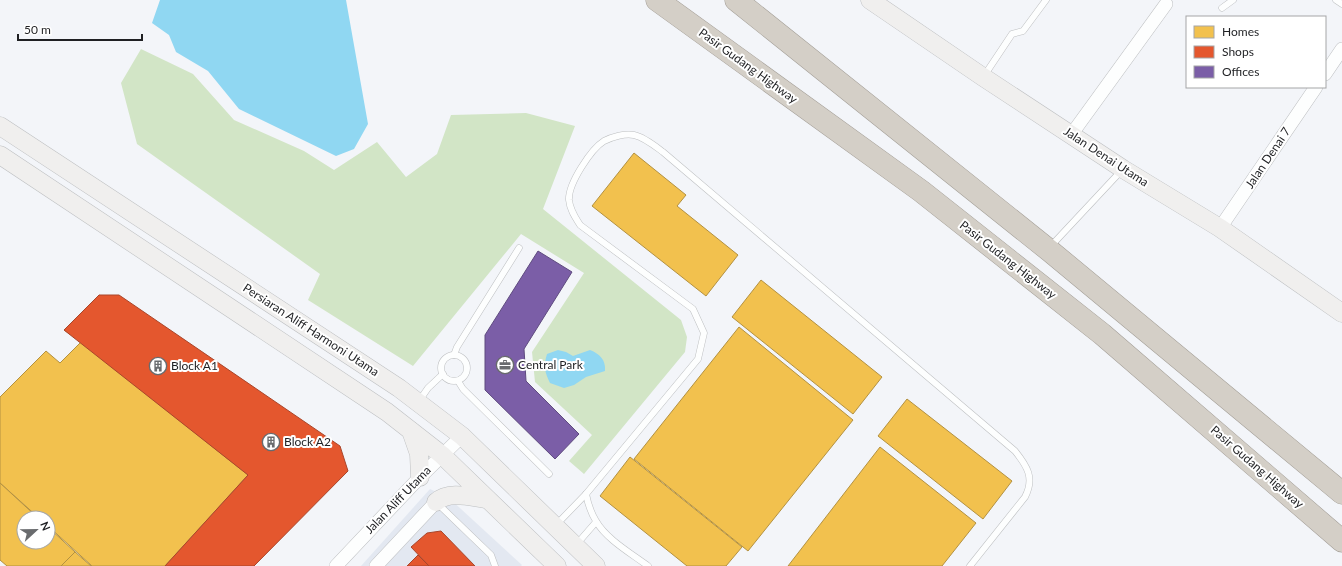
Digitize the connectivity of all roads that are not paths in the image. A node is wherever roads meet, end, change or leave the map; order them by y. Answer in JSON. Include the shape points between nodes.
{"nodes":[{"id":1,"x":657,"y":0,"type":"edge"},
{"id":2,"x":736,"y":0,"type":"edge"},
{"id":3,"x":870,"y":0,"type":"edge"},
{"id":4,"x":1046,"y":0,"type":"edge"},
{"id":5,"x":1233,"y":0,"type":"edge"},
{"id":6,"x":1336,"y":0,"type":"edge"},
{"id":7,"x":1166,"y":4,"type":"dead end"},
{"id":8,"x":1342,"y":4,"type":"edge"},
{"id":9,"x":1222,"y":8,"type":"dead end"},
{"id":10,"x":1342,"y":49,"type":"edge"},
{"id":11,"x":1326,"y":73,"type":"edge"},
{"id":12,"x":983,"y":77,"type":"junction"},
{"id":13,"x":1315,"y":88,"type":"edge"},
{"id":14,"x":0,"y":126,"type":"edge"},
{"id":15,"x":1070,"y":134,"type":"junction"},
{"id":16,"x":0,"y":155,"type":"edge"},
{"id":17,"x":1123,"y":169,"type":"junction"},
{"id":18,"x":1220,"y":228,"type":"junction"},
{"id":19,"x":519,"y":248,"type":"dead end"},
{"id":20,"x":1048,"y":249,"type":"junction"},
{"id":21,"x":1342,"y":313,"type":"edge"},
{"id":22,"x":454,"y":355,"type":"junction"},
{"id":23,"x":443,"y":374,"type":"junction"},
{"id":24,"x":458,"y":381,"type":"junction"},
{"id":25,"x":418,"y":402,"type":"junction"},
{"id":26,"x":411,"y":431,"type":"junction"},
{"id":27,"x":462,"y":436,"type":"junction"},
{"id":28,"x":442,"y":455,"type":"junction"},
{"id":29,"x":549,"y":474,"type":"dead end"},
{"id":30,"x":420,"y":477,"type":"junction"},
{"id":31,"x":1342,"y":493,"type":"edge"},
{"id":32,"x":586,"y":494,"type":"junction"},
{"id":33,"x":487,"y":499,"type":"junction"},
{"id":34,"x":436,"y":502,"type":"junction"},
{"id":35,"x":596,"y":522,"type":"junction"},
{"id":36,"x":555,"y":526,"type":"junction"},
{"id":37,"x":1342,"y":541,"type":"edge"},
{"id":38,"x":575,"y":546,"type":"junction"},
{"id":39,"x":336,"y":566,"type":"edge"},
{"id":40,"x":376,"y":566,"type":"edge"},
{"id":41,"x":495,"y":566,"type":"edge"},
{"id":42,"x":557,"y":566,"type":"edge"},
{"id":43,"x":596,"y":566,"type":"edge"},
{"id":44,"x":648,"y":566,"type":"edge"},
{"id":45,"x":970,"y":566,"type":"edge"}],
"edges":[{"from":1,"to":37,"type":"highway","name":"Pasir Gudang Highway","via":[[921,191],[1102,334]]},
{"from":2,"to":20,"type":"highway"},
{"from":3,"to":12,"type":"street","name":"Jalan Denai Utama"},
{"from":4,"to":12,"type":"lane","via":[[1023,31],[1012,34]]},
{"from":5,"to":9,"type":"lane"},
{"from":6,"to":8,"type":"lane"},
{"from":7,"to":15,"type":"street"},
{"from":10,"to":11,"type":"street"},
{"from":12,"to":15,"type":"street","name":"Jalan Denai Utama"},
{"from":13,"to":18,"type":"street","name":"Jalan Denai 7"},
{"from":14,"to":25,"type":"street","name":"Persiaran Aliff Harmoni Utama"},
{"from":15,"to":17,"type":"street","name":"Jalan Denai Utama"},
{"from":16,"to":26,"type":"street","via":[[387,412]]},
{"from":17,"to":18,"type":"street","name":"Jalan Denai Utama"},
{"from":17,"to":20,"type":"lane"},
{"from":18,"to":21,"type":"street","name":"Jalan Denai Utama"},
{"from":19,"to":22,"type":"lane","via":[[456,347]]},
{"from":20,"to":31,"type":"highway"},
{"from":22,"to":23,"type":"lane","via":[[447,357],[442,363]]},
{"from":22,"to":24,"type":"lane","via":[[462,358],[467,365],[467,373]]},
{"from":23,"to":24,"type":"lane","via":[[449,380]]},
{"from":23,"to":25,"type":"lane"},
{"from":24,"to":29,"type":"lane","via":[[462,389]]},
{"from":25,"to":27,"type":"street","name":"Persiaran Aliff Harmoni Utama"},
{"from":26,"to":28,"type":"street"},
{"from":26,"to":30,"type":"street","via":[[418,454]]},
{"from":27,"to":28,"type":"street","name":"Jalan Aliff Utama"},
{"from":27,"to":36,"type":"street","name":"Persiaran Aliff Harmoni Utama"},
{"from":28,"to":30,"type":"street","name":"Jalan Aliff Utama"},
{"from":28,"to":33,"type":"street"},
{"from":30,"to":39,"type":"street","name":"Jalan Aliff Utama"},
{"from":32,"to":35,"type":"lane"},
{"from":32,"to":36,"type":"lane"},
{"from":32,"to":45,"type":"lane","via":[[698,359],[703,343],[704,333],[693,309],[580,225],[573,214],[569,200],[571,188],[590,155],[604,141],[634,135],[663,152],[1015,451],[1026,466],[1029,488],[1025,497]]},
{"from":33,"to":34,"type":"street","via":[[451,495]]},
{"from":33,"to":42,"type":"street"},
{"from":34,"to":40,"type":"street"},
{"from":34,"to":41,"type":"lane","via":[[491,555]]},
{"from":35,"to":38,"type":"lane"},
{"from":35,"to":44,"type":"lane","via":[[612,539]]},
{"from":36,"to":38,"type":"street","name":"Persiaran Aliff Harmoni Utama"},
{"from":38,"to":43,"type":"street","name":"Persiaran Aliff Harmoni Utama"}]}
